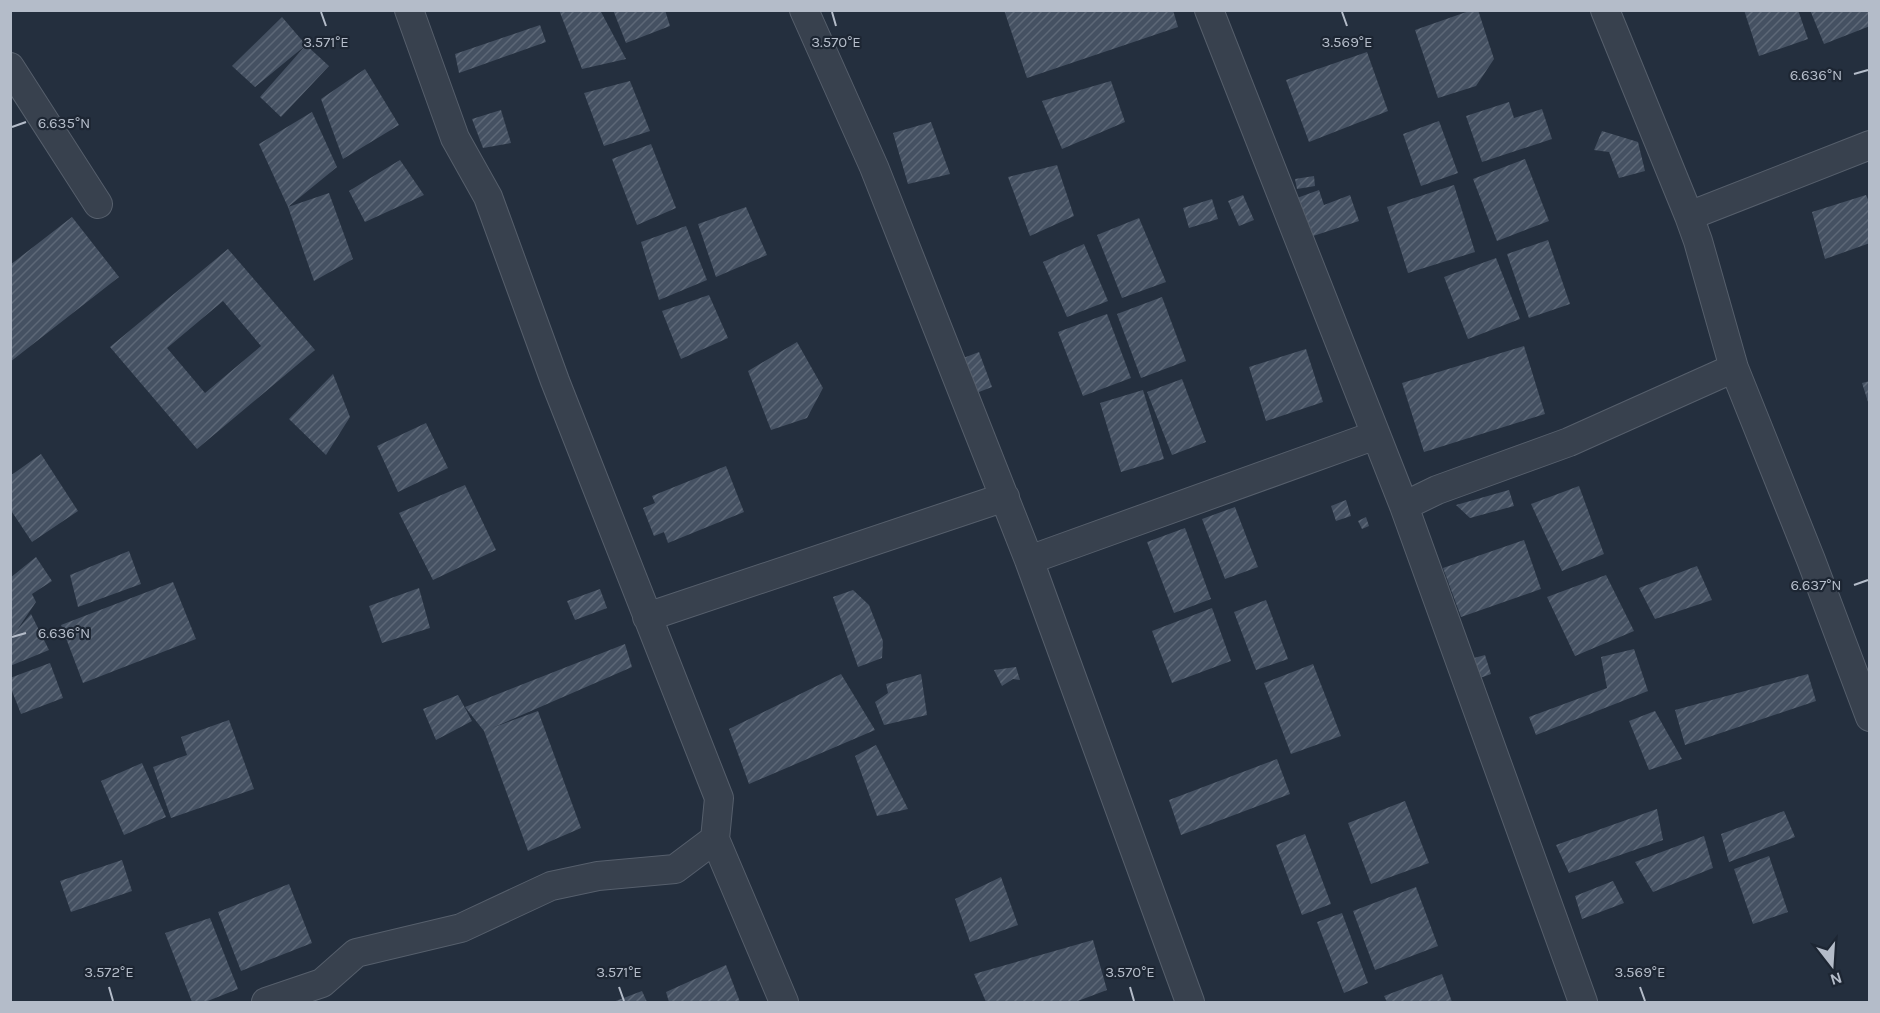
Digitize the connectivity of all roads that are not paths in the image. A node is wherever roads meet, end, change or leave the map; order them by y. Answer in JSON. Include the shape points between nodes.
{"nodes":[{"id":1,"x":409,"y":10,"type":"edge"},
{"id":2,"x":804,"y":10,"type":"edge"},
{"id":3,"x":1209,"y":10,"type":"edge"},
{"id":4,"x":1605,"y":10,"type":"edge"},
{"id":5,"x":10,"y":67,"type":"edge"},
{"id":6,"x":1869,"y":145,"type":"edge"},
{"id":7,"x":98,"y":204,"type":"dead end"},
{"id":8,"x":1689,"y":216,"type":"junction"},
{"id":9,"x":1734,"y":368,"type":"junction"},
{"id":10,"x":1376,"y":435,"type":"junction"},
{"id":11,"x":1005,"y":497,"type":"junction"},
{"id":12,"x":1404,"y":506,"type":"junction"},
{"id":13,"x":1029,"y":560,"type":"junction"},
{"id":14,"x":647,"y":617,"type":"junction"},
{"id":15,"x":1869,"y":717,"type":"edge"},
{"id":16,"x":715,"y":839,"type":"junction"},
{"id":17,"x":266,"y":1002,"type":"edge"},
{"id":18,"x":784,"y":1002,"type":"edge"},
{"id":19,"x":1190,"y":1002,"type":"edge"},
{"id":20,"x":1583,"y":1002,"type":"edge"}],
"edges":[{"from":1,"to":14,"type":"street","via":[[455,138],[488,197]]},
{"from":2,"to":11,"type":"street","via":[[874,167]]},
{"from":3,"to":10,"type":"street"},
{"from":4,"to":8,"type":"street"},
{"from":5,"to":7,"type":"street"},
{"from":6,"to":8,"type":"street"},
{"from":8,"to":9,"type":"street"},
{"from":9,"to":12,"type":"street","via":[[1569,442]]},
{"from":9,"to":15,"type":"street"},
{"from":10,"to":12,"type":"street"},
{"from":10,"to":13,"type":"street"},
{"from":11,"to":13,"type":"street"},
{"from":11,"to":14,"type":"street"},
{"from":12,"to":20,"type":"street"},
{"from":13,"to":19,"type":"street"},
{"from":14,"to":16,"type":"street","via":[[719,798]]},
{"from":16,"to":17,"type":"street","via":[[675,868],[598,876],[551,886],[460,928],[356,953],[322,983]]},
{"from":16,"to":18,"type":"street"}]}
